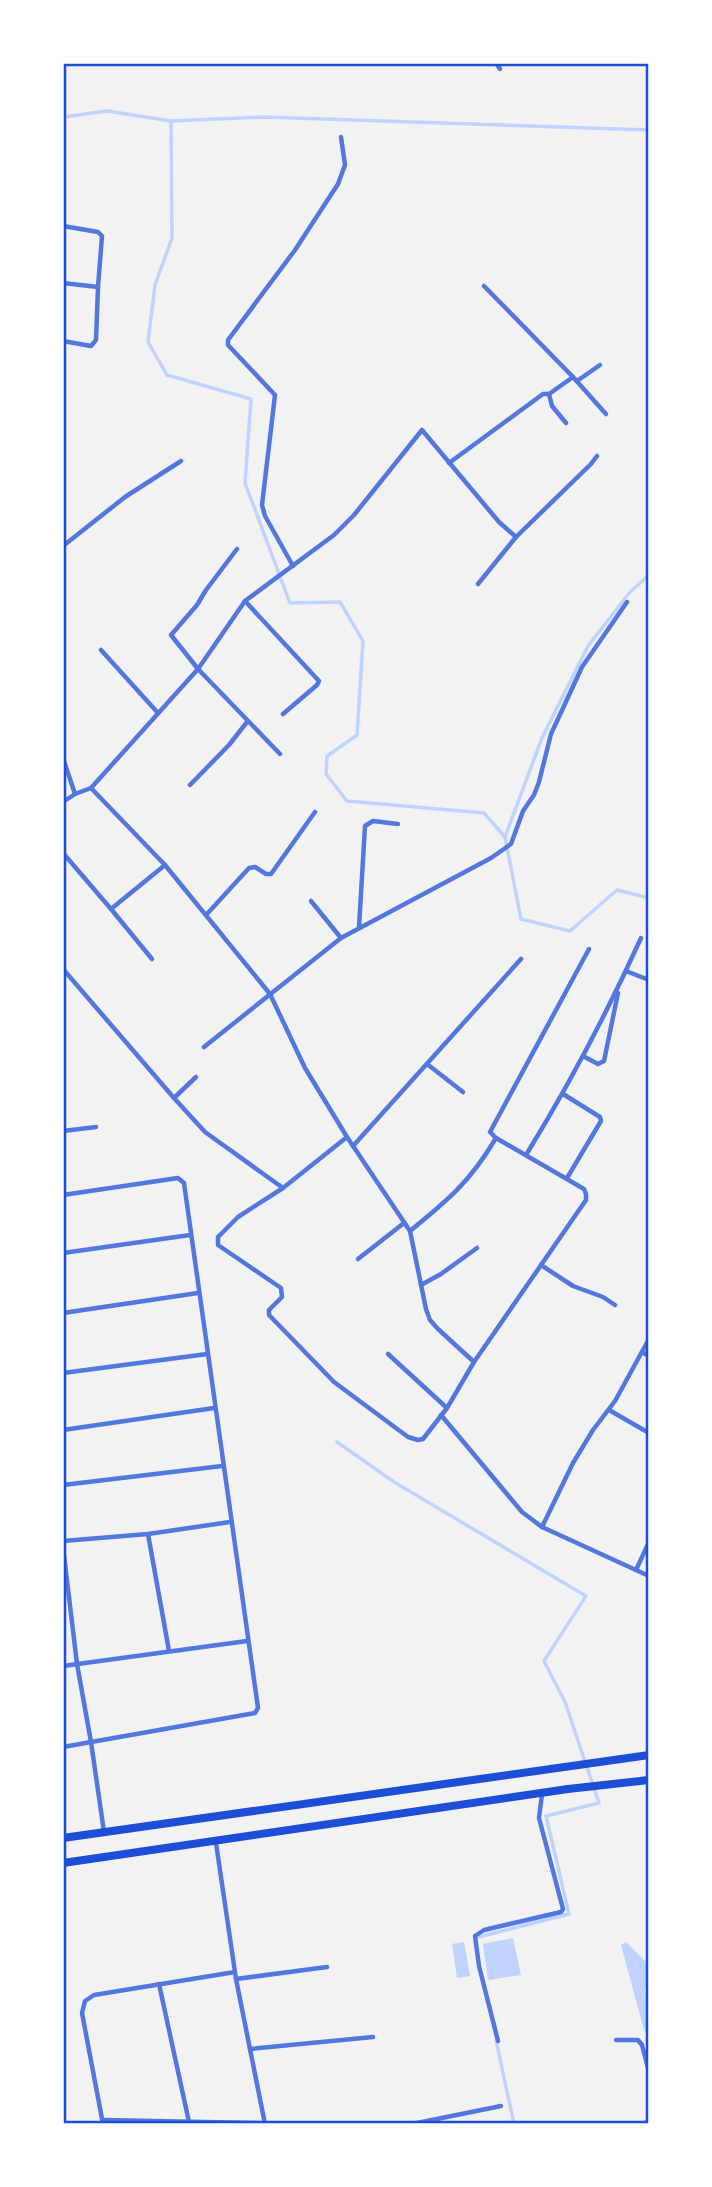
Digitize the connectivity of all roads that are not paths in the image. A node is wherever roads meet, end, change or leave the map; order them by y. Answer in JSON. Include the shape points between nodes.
{"nodes":[{"id":1,"x":496,"y":63,"type":"edge"},
{"id":2,"x":500,"y":69,"type":"dead end"},
{"id":3,"x":341,"y":137,"type":"dead end"},
{"id":4,"x":63,"y":226,"type":"edge"},
{"id":5,"x":63,"y":283,"type":"edge"},
{"id":6,"x":484,"y":286,"type":"dead end"},
{"id":7,"x":98,"y":287,"type":"junction"},
{"id":8,"x":63,"y":341,"type":"edge"},
{"id":9,"x":600,"y":365,"type":"dead end"},
{"id":10,"x":575,"y":379,"type":"junction"},
{"id":11,"x":549,"y":394,"type":"junction"},
{"id":12,"x":606,"y":414,"type":"dead end"},
{"id":13,"x":566,"y":423,"type":"dead end"},
{"id":14,"x":597,"y":456,"type":"dead end"},
{"id":15,"x":181,"y":461,"type":"dead end"},
{"id":16,"x":449,"y":463,"type":"junction"},
{"id":17,"x":516,"y":537,"type":"junction"},
{"id":18,"x":63,"y":546,"type":"edge"},
{"id":19,"x":237,"y":550,"type":"dead end"},
{"id":20,"x":293,"y":566,"type":"junction"},
{"id":21,"x":478,"y":584,"type":"dead end"},
{"id":22,"x":246,"y":601,"type":"junction"},
{"id":23,"x":627,"y":602,"type":"dead end"},
{"id":24,"x":101,"y":650,"type":"dead end"},
{"id":25,"x":198,"y":669,"type":"junction"},
{"id":26,"x":158,"y":713,"type":"junction"},
{"id":27,"x":283,"y":714,"type":"dead end"},
{"id":28,"x":247,"y":722,"type":"junction"},
{"id":29,"x":280,"y":754,"type":"dead end"},
{"id":30,"x":63,"y":758,"type":"edge"},
{"id":31,"x":190,"y":785,"type":"dead end"},
{"id":32,"x":91,"y":788,"type":"junction"},
{"id":33,"x":75,"y":793,"type":"junction"},
{"id":34,"x":63,"y":802,"type":"edge"},
{"id":35,"x":315,"y":812,"type":"dead end"},
{"id":36,"x":398,"y":824,"type":"dead end"},
{"id":37,"x":63,"y":853,"type":"edge"},
{"id":38,"x":165,"y":865,"type":"junction"},
{"id":39,"x":311,"y":901,"type":"dead end"},
{"id":40,"x":111,"y":909,"type":"junction"},
{"id":41,"x":206,"y":915,"type":"junction"},
{"id":42,"x":359,"y":928,"type":"junction"},
{"id":43,"x":341,"y":938,"type":"junction"},
{"id":44,"x":640,"y":938,"type":"dead end"},
{"id":45,"x":589,"y":949,"type":"dead end"},
{"id":46,"x":152,"y":959,"type":"dead end"},
{"id":47,"x":521,"y":959,"type":"dead end"},
{"id":48,"x":63,"y":969,"type":"edge"},
{"id":49,"x":626,"y":971,"type":"junction"},
{"id":50,"x":649,"y":980,"type":"edge"},
{"id":51,"x":620,"y":985,"type":"junction"},
{"id":52,"x":270,"y":994,"type":"junction"},
{"id":53,"x":204,"y":1047,"type":"dead end"},
{"id":54,"x":583,"y":1056,"type":"junction"},
{"id":55,"x":427,"y":1064,"type":"junction"},
{"id":56,"x":196,"y":1077,"type":"dead end"},
{"id":57,"x":463,"y":1092,"type":"dead end"},
{"id":58,"x":563,"y":1094,"type":"junction"},
{"id":59,"x":174,"y":1098,"type":"junction"},
{"id":60,"x":96,"y":1127,"type":"dead end"},
{"id":61,"x":63,"y":1131,"type":"edge"},
{"id":62,"x":347,"y":1138,"type":"junction"},
{"id":63,"x":496,"y":1138,"type":"junction"},
{"id":64,"x":354,"y":1146,"type":"junction"},
{"id":65,"x":526,"y":1154,"type":"junction"},
{"id":66,"x":567,"y":1178,"type":"junction"},
{"id":67,"x":283,"y":1188,"type":"junction"},
{"id":68,"x":63,"y":1195,"type":"edge"},
{"id":69,"x":404,"y":1223,"type":"junction"},
{"id":70,"x":410,"y":1231,"type":"junction"},
{"id":71,"x":190,"y":1235,"type":"junction"},
{"id":72,"x":477,"y":1248,"type":"dead end"},
{"id":73,"x":63,"y":1253,"type":"edge"},
{"id":74,"x":358,"y":1259,"type":"dead end"},
{"id":75,"x":541,"y":1265,"type":"junction"},
{"id":76,"x":421,"y":1286,"type":"junction"},
{"id":77,"x":198,"y":1293,"type":"junction"},
{"id":78,"x":615,"y":1306,"type":"dead end"},
{"id":79,"x":63,"y":1313,"type":"edge"},
{"id":80,"x":649,"y":1339,"type":"edge"},
{"id":81,"x":642,"y":1352,"type":"junction"},
{"id":82,"x":206,"y":1353,"type":"junction"},
{"id":83,"x":388,"y":1354,"type":"dead end"},
{"id":84,"x":649,"y":1356,"type":"edge"},
{"id":85,"x":474,"y":1362,"type":"junction"},
{"id":86,"x":63,"y":1373,"type":"edge"},
{"id":87,"x":214,"y":1408,"type":"junction"},
{"id":88,"x":447,"y":1408,"type":"junction"},
{"id":89,"x":609,"y":1410,"type":"junction"},
{"id":90,"x":441,"y":1415,"type":"junction"},
{"id":91,"x":63,"y":1430,"type":"edge"},
{"id":92,"x":649,"y":1433,"type":"edge"},
{"id":93,"x":222,"y":1466,"type":"junction"},
{"id":94,"x":63,"y":1485,"type":"edge"},
{"id":95,"x":230,"y":1522,"type":"junction"},
{"id":96,"x":542,"y":1527,"type":"junction"},
{"id":97,"x":148,"y":1534,"type":"junction"},
{"id":98,"x":63,"y":1541,"type":"edge"},
{"id":99,"x":649,"y":1542,"type":"edge"},
{"id":100,"x":63,"y":1547,"type":"edge"},
{"id":101,"x":636,"y":1570,"type":"junction"},
{"id":102,"x":649,"y":1576,"type":"edge"},
{"id":103,"x":247,"y":1642,"type":"junction"},
{"id":104,"x":169,"y":1651,"type":"junction"},
{"id":105,"x":77,"y":1664,"type":"junction"},
{"id":106,"x":63,"y":1666,"type":"edge"},
{"id":107,"x":91,"y":1742,"type":"junction"},
{"id":108,"x":63,"y":1747,"type":"edge"},
{"id":109,"x":649,"y":1755,"type":"edge"},
{"id":110,"x":649,"y":1780,"type":"edge"},
{"id":111,"x":542,"y":1794,"type":"junction"},
{"id":112,"x":104,"y":1832,"type":"junction"},
{"id":113,"x":63,"y":1838,"type":"edge"},
{"id":114,"x":216,"y":1843,"type":"junction"},
{"id":115,"x":63,"y":1863,"type":"edge"},
{"id":116,"x":327,"y":1967,"type":"dead end"},
{"id":117,"x":235,"y":1972,"type":"junction"},
{"id":118,"x":236,"y":1979,"type":"junction"},
{"id":119,"x":159,"y":1984,"type":"junction"},
{"id":120,"x":373,"y":2037,"type":"dead end"},
{"id":121,"x":616,"y":2040,"type":"dead end"},
{"id":122,"x":498,"y":2041,"type":"dead end"},
{"id":123,"x":250,"y":2049,"type":"junction"},
{"id":124,"x":649,"y":2072,"type":"edge"},
{"id":125,"x":502,"y":2106,"type":"dead end"},
{"id":126,"x":649,"y":2120,"type":"edge"},
{"id":127,"x":103,"y":2122,"type":"edge"},
{"id":128,"x":189,"y":2122,"type":"junction"},
{"id":129,"x":265,"y":2124,"type":"edge"},
{"id":130,"x":301,"y":2124,"type":"edge"},
{"id":131,"x":412,"y":2124,"type":"edge"},
{"id":132,"x":645,"y":2124,"type":"edge"}],
"edges":[{"from":1,"to":2,"type":"street"},
{"from":3,"to":20,"type":"street","via":[[345,165],[338,184],[228,340],[275,395],[262,505]]},
{"from":4,"to":7,"type":"street","via":[[101,233]]},
{"from":5,"to":7,"type":"street"},
{"from":6,"to":10,"type":"street"},
{"from":7,"to":8,"type":"street","via":[[95,344]]},
{"from":9,"to":10,"type":"street"},
{"from":10,"to":11,"type":"street"},
{"from":10,"to":12,"type":"street"},
{"from":11,"to":13,"type":"street"},
{"from":11,"to":16,"type":"street","via":[[542,394]]},
{"from":14,"to":17,"type":"street"},
{"from":15,"to":18,"type":"street"},
{"from":16,"to":17,"type":"street"},
{"from":16,"to":20,"type":"street","via":[[421,430],[334,536]]},
{"from":17,"to":21,"type":"street"},
{"from":19,"to":25,"type":"street","via":[[172,633]]},
{"from":20,"to":22,"type":"street"},
{"from":22,"to":25,"type":"street"},
{"from":22,"to":27,"type":"street","via":[[319,681]]},
{"from":23,"to":42,"type":"street","via":[[582,667],[551,734],[534,795],[509,846]]},
{"from":24,"to":26,"type":"street"},
{"from":25,"to":26,"type":"street"},
{"from":25,"to":28,"type":"street"},
{"from":26,"to":32,"type":"street"},
{"from":28,"to":29,"type":"street"},
{"from":28,"to":31,"type":"street"},
{"from":30,"to":33,"type":"street"},
{"from":32,"to":33,"type":"street"},
{"from":32,"to":38,"type":"street"},
{"from":33,"to":34,"type":"street"},
{"from":35,"to":41,"type":"street","via":[[271,874],[249,868]]},
{"from":36,"to":42,"type":"street","via":[[373,821],[365,826]]},
{"from":37,"to":40,"type":"street"},
{"from":38,"to":40,"type":"street"},
{"from":38,"to":41,"type":"street"},
{"from":39,"to":43,"type":"street"},
{"from":40,"to":46,"type":"street"},
{"from":41,"to":52,"type":"street"},
{"from":42,"to":43,"type":"street"},
{"from":43,"to":52,"type":"street"},
{"from":44,"to":49,"type":"street"},
{"from":45,"to":63,"type":"street","via":[[491,1128]]},
{"from":47,"to":55,"type":"street"},
{"from":48,"to":59,"type":"street"},
{"from":49,"to":50,"type":"street"},
{"from":49,"to":51,"type":"street"},
{"from":51,"to":54,"type":"street"},
{"from":51,"to":54,"type":"street","via":[[604,1061],[598,1064]]},
{"from":52,"to":53,"type":"street"},
{"from":52,"to":62,"type":"street","via":[[305,1068]]},
{"from":54,"to":58,"type":"street"},
{"from":55,"to":57,"type":"street"},
{"from":55,"to":64,"type":"street"},
{"from":56,"to":59,"type":"street"},
{"from":58,"to":65,"type":"street"},
{"from":58,"to":66,"type":"street","via":[[601,1121]]},
{"from":59,"to":67,"type":"street","via":[[205,1132]]},
{"from":60,"to":61,"type":"street"},
{"from":62,"to":64,"type":"street"},
{"from":62,"to":67,"type":"street"},
{"from":63,"to":65,"type":"street"},
{"from":63,"to":70,"type":"street","via":[[471,1176]]},
{"from":64,"to":69,"type":"street"},
{"from":65,"to":66,"type":"street"},
{"from":66,"to":75,"type":"street","via":[[584,1189],[586,1200]]},
{"from":67,"to":90,"type":"street","via":[[238,1217],[218,1237],[218,1245],[281,1288],[282,1297],[269,1310],[270,1315],[334,1382],[414,1440],[424,1439]]},
{"from":68,"to":71,"type":"street","via":[[180,1178]]},
{"from":69,"to":70,"type":"street"},
{"from":69,"to":74,"type":"street"},
{"from":70,"to":76,"type":"street"},
{"from":71,"to":73,"type":"street"},
{"from":71,"to":77,"type":"street"},
{"from":72,"to":76,"type":"street"},
{"from":75,"to":78,"type":"street"},
{"from":75,"to":85,"type":"street"},
{"from":76,"to":85,"type":"street","via":[[430,1320]]},
{"from":77,"to":79,"type":"street"},
{"from":77,"to":82,"type":"street"},
{"from":80,"to":81,"type":"street"},
{"from":81,"to":84,"type":"street"},
{"from":81,"to":89,"type":"street"},
{"from":82,"to":86,"type":"street"},
{"from":82,"to":87,"type":"street"},
{"from":83,"to":88,"type":"street"},
{"from":85,"to":88,"type":"street"},
{"from":87,"to":91,"type":"street"},
{"from":87,"to":93,"type":"street"},
{"from":88,"to":90,"type":"street"},
{"from":89,"to":92,"type":"street"},
{"from":89,"to":96,"type":"street","via":[[573,1463]]},
{"from":90,"to":96,"type":"street","via":[[522,1512]]},
{"from":93,"to":94,"type":"street"},
{"from":93,"to":95,"type":"street"},
{"from":95,"to":97,"type":"street"},
{"from":95,"to":103,"type":"street"},
{"from":96,"to":101,"type":"street"},
{"from":97,"to":98,"type":"street"},
{"from":97,"to":104,"type":"street"},
{"from":99,"to":101,"type":"street"},
{"from":100,"to":105,"type":"street"},
{"from":101,"to":102,"type":"street"},
{"from":103,"to":104,"type":"street"},
{"from":103,"to":107,"type":"street","via":[[258,1708],[255,1713]]},
{"from":104,"to":105,"type":"street"},
{"from":105,"to":106,"type":"street"},
{"from":105,"to":107,"type":"street"},
{"from":107,"to":108,"type":"street"},
{"from":107,"to":112,"type":"street"},
{"from":109,"to":112,"type":"highway"},
{"from":110,"to":111,"type":"highway"},
{"from":111,"to":114,"type":"highway"},
{"from":111,"to":122,"type":"street","via":[[539,1818],[564,1909],[475,1936]]},
{"from":112,"to":113,"type":"highway"},
{"from":114,"to":115,"type":"highway"},
{"from":114,"to":117,"type":"street"},
{"from":116,"to":118,"type":"street"},
{"from":117,"to":118,"type":"street"},
{"from":117,"to":119,"type":"street"},
{"from":118,"to":123,"type":"street"},
{"from":119,"to":127,"type":"street","via":[[94,1995],[85,2001],[82,2013]]},
{"from":119,"to":128,"type":"street"},
{"from":120,"to":123,"type":"street"},
{"from":121,"to":124,"type":"street","via":[[638,2040]]},
{"from":123,"to":129,"type":"street"},
{"from":125,"to":131,"type":"street"},
{"from":126,"to":132,"type":"street"},
{"from":127,"to":128,"type":"street"},
{"from":128,"to":129,"type":"street"},
{"from":129,"to":130,"type":"street"}]}
